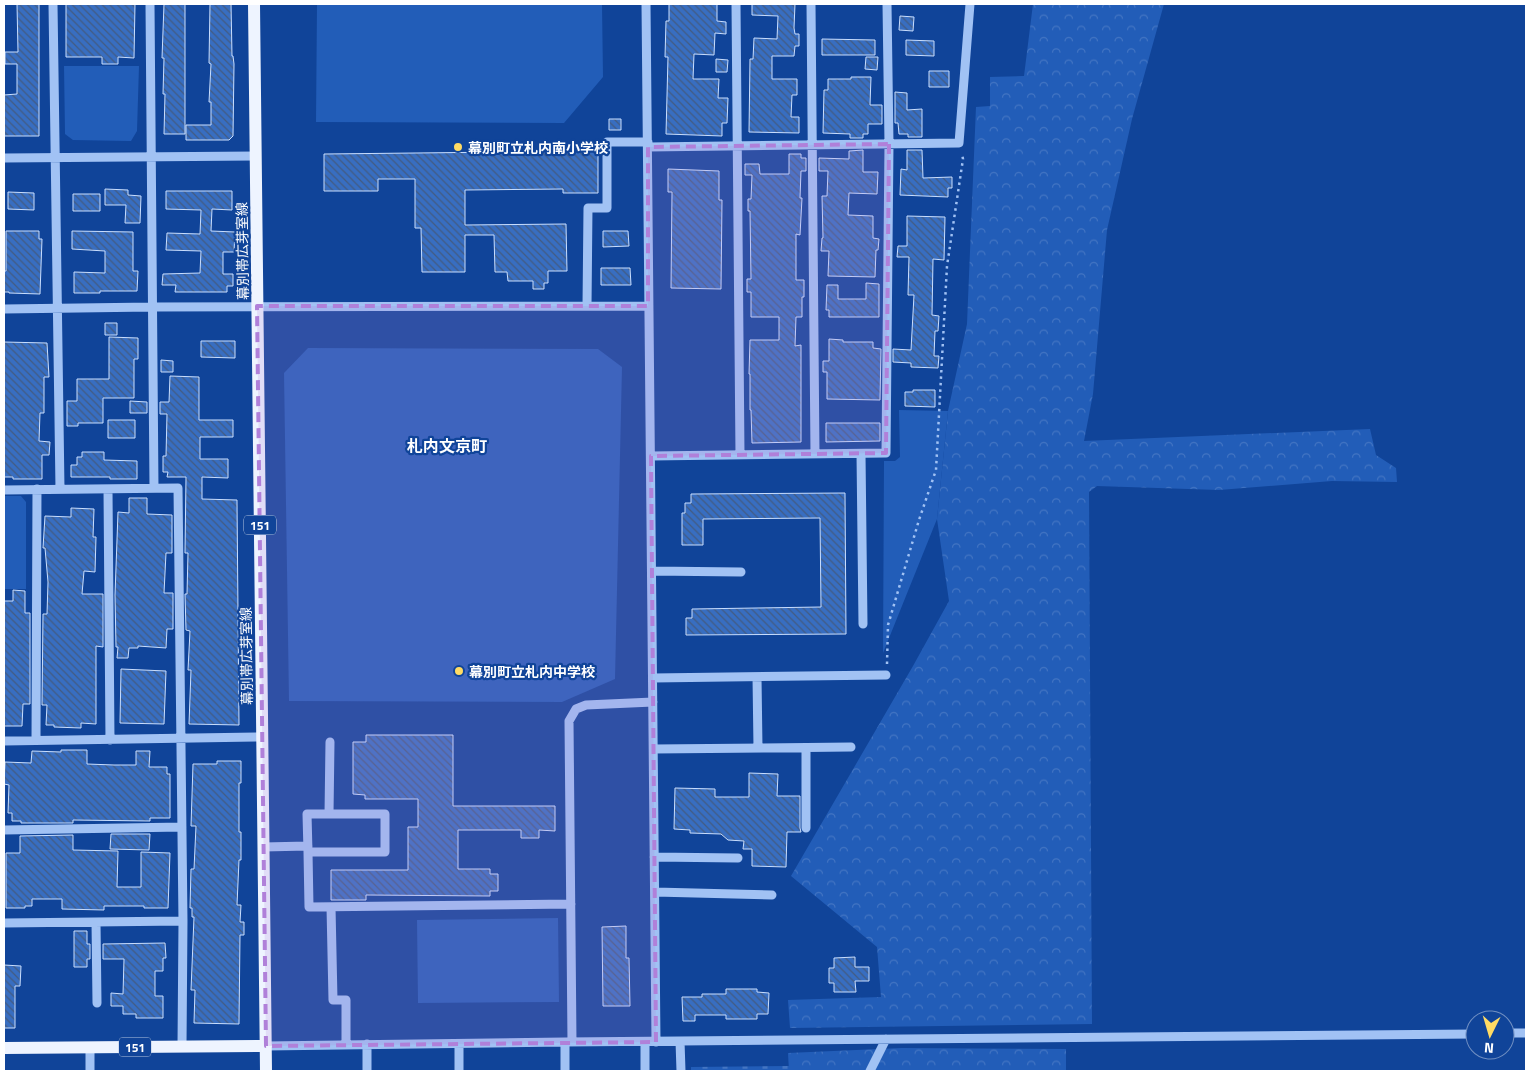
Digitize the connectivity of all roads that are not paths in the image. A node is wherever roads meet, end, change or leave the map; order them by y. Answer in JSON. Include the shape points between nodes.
{"nodes":[{"id":1,"x":53,"y":4,"type":"edge"},
{"id":2,"x":150,"y":4,"type":"edge"},
{"id":3,"x":254,"y":4,"type":"edge"},
{"id":4,"x":646,"y":4,"type":"edge"},
{"id":5,"x":736,"y":4,"type":"edge"},
{"id":6,"x":811,"y":4,"type":"edge"},
{"id":7,"x":887,"y":4,"type":"edge"},
{"id":8,"x":970,"y":4,"type":"edge"},
{"id":9,"x":648,"y":144,"type":"junction"},
{"id":10,"x":889,"y":144,"type":"junction"},
{"id":11,"x":812,"y":145,"type":"junction"},
{"id":12,"x":737,"y":146,"type":"junction"},
{"id":13,"x":255,"y":156,"type":"junction"},
{"id":14,"x":151,"y":157,"type":"junction"},
{"id":15,"x":4,"y":158,"type":"edge"},
{"id":16,"x":55,"y":158,"type":"junction"},
{"id":17,"x":257,"y":306,"type":"junction"},
{"id":18,"x":588,"y":306,"type":"junction"},
{"id":19,"x":648,"y":306,"type":"junction"},
{"id":20,"x":152,"y":307,"type":"junction"},
{"id":21,"x":57,"y":308,"type":"junction"},
{"id":22,"x":4,"y":309,"type":"edge"},
{"id":23,"x":815,"y":454,"type":"junction"},
{"id":24,"x":861,"y":454,"type":"junction"},
{"id":25,"x":740,"y":455,"type":"junction"},
{"id":26,"x":651,"y":456,"type":"junction"},
{"id":27,"x":154,"y":488,"type":"junction"},
{"id":28,"x":37,"y":489,"type":"junction"},
{"id":29,"x":60,"y":489,"type":"junction"},
{"id":30,"x":108,"y":489,"type":"junction"},
{"id":31,"x":4,"y":490,"type":"edge"},
{"id":32,"x":652,"y":571,"type":"junction"},
{"id":33,"x":741,"y":572,"type":"dead end"},
{"id":34,"x":863,"y":624,"type":"dead end"},
{"id":35,"x":886,"y":675,"type":"road end"},
{"id":36,"x":757,"y":677,"type":"junction"},
{"id":37,"x":653,"y":678,"type":"junction"},
{"id":38,"x":653,"y":702,"type":"junction"},
{"id":39,"x":262,"y":737,"type":"junction"},
{"id":40,"x":181,"y":738,"type":"junction"},
{"id":41,"x":36,"y":740,"type":"junction"},
{"id":42,"x":110,"y":740,"type":"junction"},
{"id":43,"x":4,"y":741,"type":"edge"},
{"id":44,"x":330,"y":742,"type":"dead end"},
{"id":45,"x":851,"y":747,"type":"dead end"},
{"id":46,"x":758,"y":748,"type":"junction"},
{"id":47,"x":806,"y":748,"type":"junction"},
{"id":48,"x":654,"y":749,"type":"junction"},
{"id":49,"x":329,"y":814,"type":"junction"},
{"id":50,"x":182,"y":827,"type":"junction"},
{"id":51,"x":806,"y":828,"type":"dead end"},
{"id":52,"x":4,"y":830,"type":"edge"},
{"id":53,"x":263,"y":847,"type":"junction"},
{"id":54,"x":308,"y":849,"type":"junction"},
{"id":55,"x":654,"y":857,"type":"junction"},
{"id":56,"x":738,"y":858,"type":"dead end"},
{"id":57,"x":655,"y":892,"type":"junction"},
{"id":58,"x":772,"y":895,"type":"dead end"},
{"id":59,"x":571,"y":904,"type":"junction"},
{"id":60,"x":331,"y":907,"type":"junction"},
{"id":61,"x":183,"y":921,"type":"junction"},
{"id":62,"x":96,"y":922,"type":"junction"},
{"id":63,"x":4,"y":923,"type":"edge"},
{"id":64,"x":97,"y":1003,"type":"dead end"},
{"id":65,"x":1465,"y":1034,"type":"edge"},
{"id":66,"x":886,"y":1039,"type":"junction"},
{"id":67,"x":680,"y":1041,"type":"junction"},
{"id":68,"x":569,"y":1042,"type":"junction"},
{"id":69,"x":645,"y":1042,"type":"junction"},
{"id":70,"x":656,"y":1042,"type":"junction"},
{"id":71,"x":367,"y":1044,"type":"junction"},
{"id":72,"x":459,"y":1044,"type":"junction"},
{"id":73,"x":346,"y":1045,"type":"junction"},
{"id":74,"x":182,"y":1046,"type":"junction"},
{"id":75,"x":266,"y":1046,"type":"junction"},
{"id":76,"x":90,"y":1047,"type":"junction"},
{"id":77,"x":4,"y":1048,"type":"edge"},
{"id":78,"x":90,"y":1071,"type":"edge"},
{"id":79,"x":266,"y":1071,"type":"edge"},
{"id":80,"x":367,"y":1071,"type":"edge"},
{"id":81,"x":459,"y":1071,"type":"edge"},
{"id":82,"x":566,"y":1071,"type":"edge"},
{"id":83,"x":645,"y":1071,"type":"edge"},
{"id":84,"x":680,"y":1071,"type":"edge"},
{"id":85,"x":870,"y":1071,"type":"edge"}],
"edges":[{"from":1,"to":16,"type":"street"},
{"from":2,"to":14,"type":"street"},
{"from":3,"to":13,"type":"main road","name":"幕別帯広芽室線","number":"151"},
{"from":4,"to":9,"type":"street"},
{"from":5,"to":12,"type":"street"},
{"from":6,"to":11,"type":"street"},
{"from":7,"to":10,"type":"street"},
{"from":8,"to":10,"type":"street","via":[[959,143]]},
{"from":9,"to":12,"type":"street"},
{"from":9,"to":18,"type":"street","via":[[607,142],[607,208],[588,208]]},
{"from":9,"to":19,"type":"street"},
{"from":10,"to":11,"type":"street"},
{"from":10,"to":24,"type":"street","via":[[886,453]]},
{"from":11,"to":12,"type":"street"},
{"from":11,"to":23,"type":"street"},
{"from":12,"to":25,"type":"street"},
{"from":13,"to":14,"type":"street"},
{"from":13,"to":17,"type":"main road","name":"幕別帯広芽室線","number":"151"},
{"from":14,"to":16,"type":"street"},
{"from":14,"to":20,"type":"street"},
{"from":15,"to":16,"type":"street"},
{"from":16,"to":21,"type":"street"},
{"from":17,"to":18,"type":"street"},
{"from":17,"to":20,"type":"street"},
{"from":17,"to":39,"type":"main road","name":"幕別帯広芽室線","number":"151"},
{"from":18,"to":19,"type":"street"},
{"from":19,"to":26,"type":"street"},
{"from":20,"to":21,"type":"street"},
{"from":20,"to":27,"type":"street"},
{"from":21,"to":22,"type":"street"},
{"from":21,"to":29,"type":"street"},
{"from":23,"to":24,"type":"street"},
{"from":23,"to":25,"type":"street"},
{"from":24,"to":34,"type":"street"},
{"from":25,"to":26,"type":"street"},
{"from":26,"to":32,"type":"street"},
{"from":27,"to":30,"type":"street"},
{"from":27,"to":40,"type":"street","via":[[178,488]]},
{"from":28,"to":29,"type":"street"},
{"from":28,"to":31,"type":"street"},
{"from":28,"to":41,"type":"street"},
{"from":29,"to":30,"type":"street"},
{"from":30,"to":42,"type":"street"},
{"from":32,"to":33,"type":"street"},
{"from":32,"to":37,"type":"street"},
{"from":35,"to":36,"type":"street"},
{"from":36,"to":37,"type":"street"},
{"from":36,"to":46,"type":"street"},
{"from":37,"to":38,"type":"street"},
{"from":38,"to":48,"type":"street"},
{"from":38,"to":59,"type":"street","via":[[586,704],[576,709],[569,721]]},
{"from":39,"to":40,"type":"street"},
{"from":39,"to":53,"type":"main road","name":"幕別帯広芽室線","number":"151"},
{"from":40,"to":42,"type":"street"},
{"from":40,"to":50,"type":"street"},
{"from":41,"to":42,"type":"street"},
{"from":41,"to":43,"type":"street"},
{"from":44,"to":49,"type":"street"},
{"from":45,"to":47,"type":"street"},
{"from":46,"to":47,"type":"street"},
{"from":46,"to":48,"type":"street"},
{"from":47,"to":51,"type":"street"},
{"from":48,"to":55,"type":"street"},
{"from":49,"to":54,"type":"street","via":[[307,814]]},
{"from":49,"to":54,"type":"street","via":[[385,814],[385,852]]},
{"from":50,"to":52,"type":"street"},
{"from":50,"to":61,"type":"street"},
{"from":53,"to":54,"type":"street"},
{"from":53,"to":75,"type":"main road","name":"幕別帯広芽室線","number":"151"},
{"from":54,"to":60,"type":"street","via":[[308,907]]},
{"from":55,"to":56,"type":"street"},
{"from":55,"to":57,"type":"street"},
{"from":57,"to":58,"type":"street"},
{"from":57,"to":70,"type":"street"},
{"from":59,"to":60,"type":"street"},
{"from":59,"to":68,"type":"street"},
{"from":60,"to":73,"type":"street","via":[[333,1000],[346,1000]]},
{"from":61,"to":62,"type":"street"},
{"from":61,"to":74,"type":"street"},
{"from":62,"to":63,"type":"street"},
{"from":62,"to":64,"type":"street"},
{"from":65,"to":66,"type":"street"},
{"from":66,"to":67,"type":"street"},
{"from":66,"to":85,"type":"street"},
{"from":67,"to":70,"type":"street"},
{"from":67,"to":84,"type":"street"},
{"from":68,"to":69,"type":"street"},
{"from":68,"to":72,"type":"street"},
{"from":68,"to":82,"type":"street"},
{"from":69,"to":70,"type":"street"},
{"from":69,"to":83,"type":"street"},
{"from":71,"to":72,"type":"street"},
{"from":71,"to":73,"type":"street"},
{"from":71,"to":80,"type":"street"},
{"from":72,"to":81,"type":"street"},
{"from":73,"to":75,"type":"street"},
{"from":74,"to":75,"type":"main road","number":"151"},
{"from":74,"to":76,"type":"main road","number":"151"},
{"from":75,"to":79,"type":"main road","name":"幕別帯広芽室線"},
{"from":76,"to":77,"type":"main road","number":"151"},
{"from":76,"to":78,"type":"street"}]}
